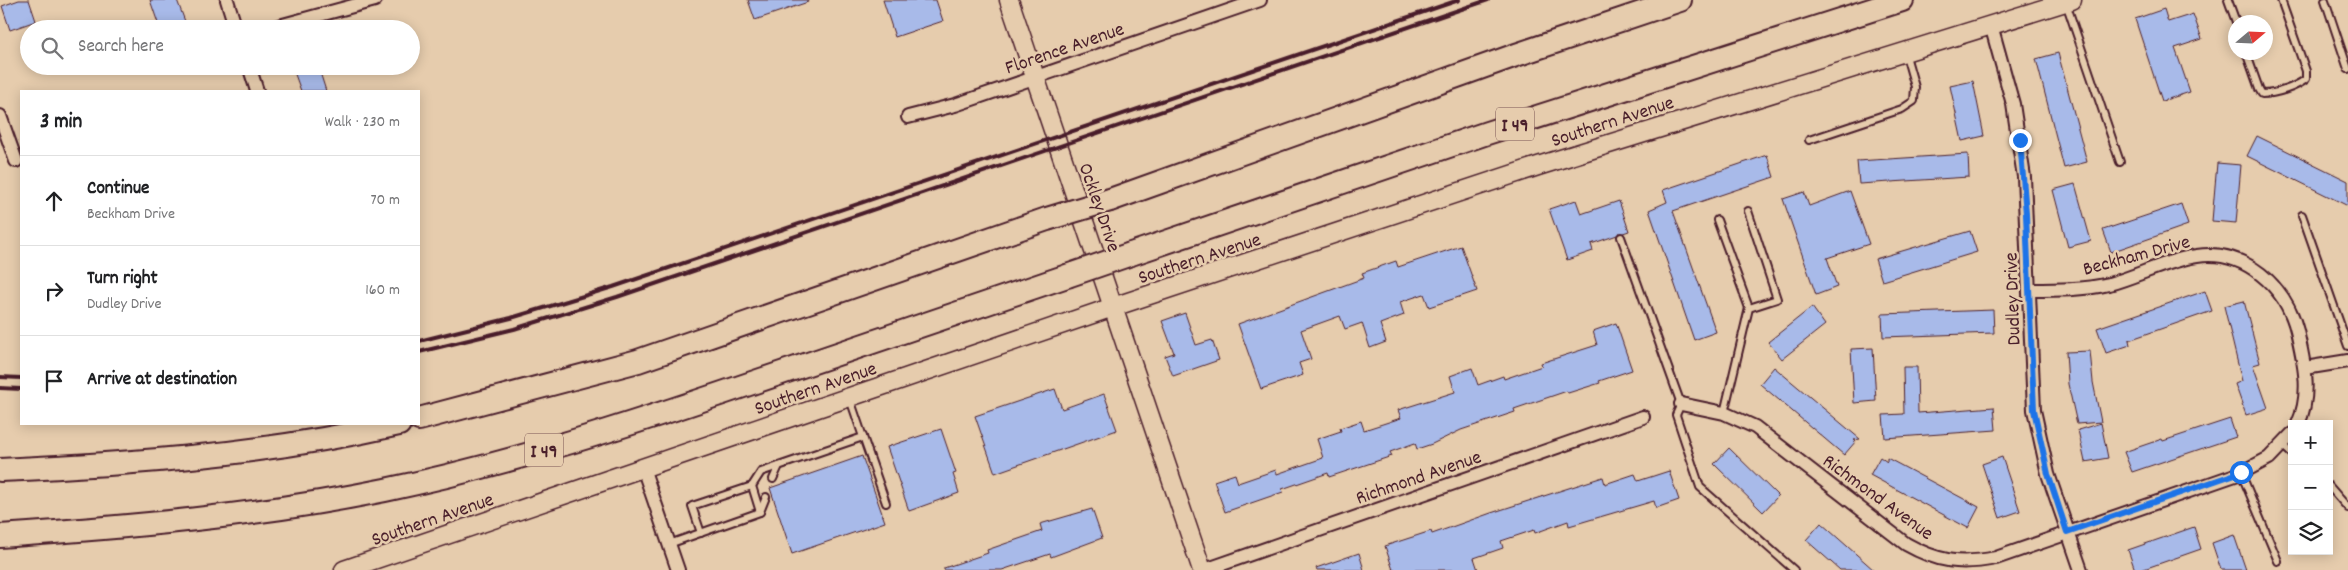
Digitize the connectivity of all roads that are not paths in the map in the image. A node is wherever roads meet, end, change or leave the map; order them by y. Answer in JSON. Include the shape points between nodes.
{"nodes":[{"id":1,"x":227,"y":0,"type":"edge"},
{"id":2,"x":376,"y":0,"type":"edge"},
{"id":3,"x":1009,"y":0,"type":"edge"},
{"id":4,"x":1260,"y":0,"type":"edge"},
{"id":5,"x":1680,"y":0,"type":"edge"},
{"id":6,"x":1902,"y":0,"type":"edge"},
{"id":7,"x":2228,"y":0,"type":"edge"},
{"id":8,"x":2281,"y":0,"type":"edge"},
{"id":9,"x":2325,"y":0,"type":"edge"},
{"id":10,"x":2069,"y":1,"type":"edge"},
{"id":11,"x":2233,"y":15,"type":"edge"},
{"id":12,"x":233,"y":20,"type":"edge"},
{"id":13,"x":302,"y":20,"type":"edge"},
{"id":14,"x":1991,"y":25,"type":"junction"},
{"id":15,"x":1904,"y":51,"type":"junction"},
{"id":16,"x":2249,"y":60,"type":"edge"},
{"id":17,"x":2348,"y":69,"type":"edge"},
{"id":18,"x":252,"y":75,"type":"edge"},
{"id":19,"x":1035,"y":76,"type":"junction"},
{"id":20,"x":257,"y":90,"type":"edge"},
{"id":21,"x":908,"y":117,"type":"dead end"},
{"id":22,"x":0,"y":120,"type":"edge"},
{"id":23,"x":1809,"y":140,"type":"dead end"},
{"id":24,"x":16,"y":161,"type":"dead end"},
{"id":25,"x":2120,"y":162,"type":"dead end"},
{"id":26,"x":1748,"y":211,"type":"dead end"},
{"id":27,"x":2302,"y":215,"type":"dead end"},
{"id":28,"x":1718,"y":220,"type":"dead end"},
{"id":29,"x":1622,"y":237,"type":"dead end"},
{"id":30,"x":2030,"y":290,"type":"junction"},
{"id":31,"x":1113,"y":307,"type":"junction"},
{"id":32,"x":1749,"y":308,"type":"junction"},
{"id":33,"x":2348,"y":346,"type":"edge"},
{"id":34,"x":2348,"y":361,"type":"edge"},
{"id":35,"x":2305,"y":368,"type":"junction"},
{"id":36,"x":850,"y":398,"type":"junction"},
{"id":37,"x":1681,"y":404,"type":"junction"},
{"id":38,"x":1724,"y":413,"type":"junction"},
{"id":39,"x":1643,"y":418,"type":"dead end"},
{"id":40,"x":420,"y":419,"type":"edge"},
{"id":41,"x":2299,"y":420,"type":"edge"},
{"id":42,"x":394,"y":425,"type":"edge"},
{"id":43,"x":864,"y":437,"type":"junction"},
{"id":44,"x":2287,"y":449,"type":"edge"},
{"id":45,"x":778,"y":466,"type":"junction"},
{"id":46,"x":643,"y":468,"type":"junction"},
{"id":47,"x":0,"y":470,"type":"edge"},
{"id":48,"x":2241,"y":472,"type":"junction"},
{"id":49,"x":773,"y":479,"type":"dead end"},
{"id":50,"x":752,"y":486,"type":"junction"},
{"id":51,"x":2333,"y":491,"type":"edge"},
{"id":52,"x":766,"y":497,"type":"dead end"},
{"id":53,"x":886,"y":503,"type":"dead end"},
{"id":54,"x":2348,"y":508,"type":"edge"},
{"id":55,"x":760,"y":512,"type":"junction"},
{"id":56,"x":2067,"y":532,"type":"junction"},
{"id":57,"x":701,"y":533,"type":"junction"},
{"id":58,"x":0,"y":536,"type":"edge"},
{"id":59,"x":669,"y":544,"type":"junction"},
{"id":60,"x":2278,"y":561,"type":"dead end"},
{"id":61,"x":344,"y":570,"type":"edge"},
{"id":62,"x":678,"y":570,"type":"edge"},
{"id":63,"x":1204,"y":570,"type":"edge"},
{"id":64,"x":1794,"y":570,"type":"edge"},
{"id":65,"x":2081,"y":570,"type":"edge"}],
"edges":[{"from":1,"to":12,"type":"street"},
{"from":2,"to":13,"type":"street"},
{"from":3,"to":19,"type":"street","name":"Ockley Drive"},
{"from":4,"to":19,"type":"street","name":"Florence Avenue"},
{"from":5,"to":40,"type":"highway","bridge":true,"via":[[1110,200],[1046,219],[638,360]]},
{"from":6,"to":58,"type":"highway","number":"I 49","bridge":true,"via":[[1506,127],[599,435],[386,490],[267,511],[171,523]]},
{"from":7,"to":11,"type":"lane"},
{"from":8,"to":16,"type":"lane","via":[[2306,79],[2270,94],[2262,94]]},
{"from":9,"to":17,"type":"lane"},
{"from":10,"to":14,"type":"street","name":"Southern Avenue"},
{"from":10,"to":25,"type":"lane"},
{"from":14,"to":15,"type":"street","name":"Southern Avenue"},
{"from":14,"to":30,"type":"street","name":"Dudley Drive","via":[[2020,140]]},
{"from":15,"to":23,"type":"lane","via":[[1915,87],[1914,101],[1902,109]]},
{"from":15,"to":31,"type":"street","name":"Southern Avenue","via":[[1566,157]]},
{"from":18,"to":20,"type":"street"},
{"from":19,"to":21,"type":"street","name":"Florence Avenue","via":[[946,108]]},
{"from":19,"to":31,"type":"street","name":"Ockley Drive"},
{"from":22,"to":24,"type":"street"},
{"from":26,"to":32,"type":"lane","via":[[1777,299]]},
{"from":27,"to":33,"type":"lane"},
{"from":28,"to":32,"type":"lane"},
{"from":29,"to":37,"type":"lane"},
{"from":30,"to":35,"type":"street","name":"Beckham Drive","via":[[2098,286],[2197,256],[2232,259],[2259,272],[2282,297],[2296,329]]},
{"from":30,"to":56,"type":"street","name":"Dudley Drive","via":[[2034,410],[2048,474]]},
{"from":31,"to":36,"type":"street","name":"Southern Avenue"},
{"from":31,"to":63,"type":"street","name":"Ockley Drive"},
{"from":32,"to":38,"type":"lane"},
{"from":34,"to":35,"type":"street"},
{"from":35,"to":41,"type":"street","name":"Beckham Drive","via":[[2306,396]]},
{"from":36,"to":43,"type":"lane"},
{"from":36,"to":46,"type":"street","name":"Southern Avenue"},
{"from":37,"to":38,"type":"street","name":"Richmond Avenue"},
{"from":37,"to":64,"type":"lane","via":[[1676,415],[1700,487]]},
{"from":38,"to":56,"type":"street","name":"Richmond Avenue","via":[[1755,427],[1923,554],[1946,561],[1971,563],[1996,558]]},
{"from":39,"to":63,"type":"street","name":"Richmond Avenue"},
{"from":42,"to":47,"type":"highway","via":[[243,452],[151,462]]},
{"from":43,"to":45,"type":"lane"},
{"from":43,"to":53,"type":"lane"},
{"from":44,"to":48,"type":"street"},
{"from":45,"to":49,"type":"lane"},
{"from":45,"to":50,"type":"lane","via":[[762,472]]},
{"from":46,"to":59,"type":"street"},
{"from":46,"to":61,"type":"street","name":"Southern Avenue"},
{"from":48,"to":56,"type":"street"},
{"from":48,"to":60,"type":"lane"},
{"from":50,"to":55,"type":"lane"},
{"from":50,"to":57,"type":"lane","via":[[692,506]]},
{"from":51,"to":54,"type":"lane"},
{"from":52,"to":55,"type":"lane"},
{"from":55,"to":57,"type":"lane"},
{"from":56,"to":65,"type":"street","name":"Dudley Drive"},
{"from":57,"to":59,"type":"lane"},
{"from":59,"to":62,"type":"street"}]}
